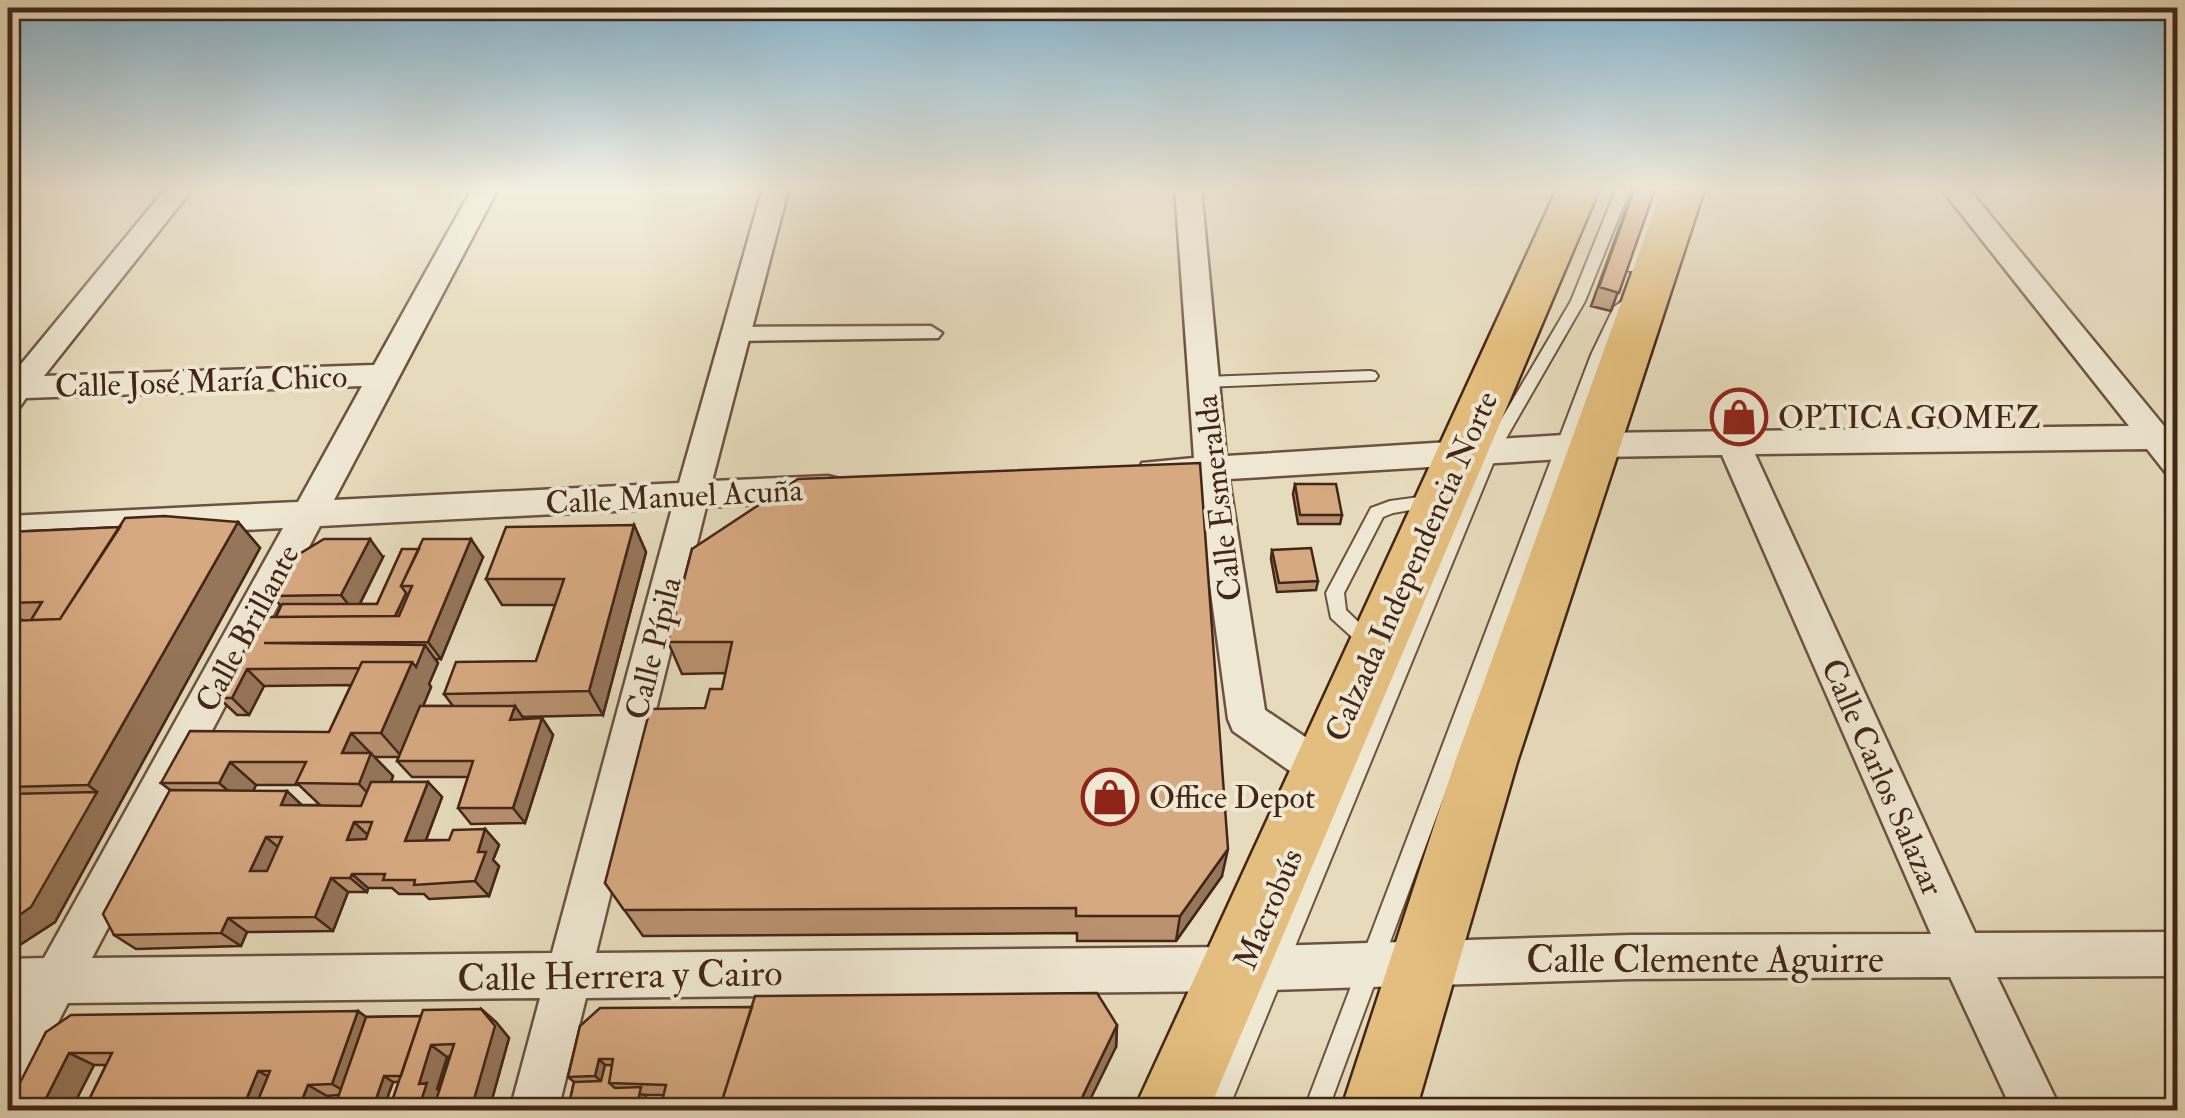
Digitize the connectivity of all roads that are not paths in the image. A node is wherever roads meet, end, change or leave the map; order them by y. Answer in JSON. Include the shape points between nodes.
{"nodes":[{"id":1,"x":139,"y":239,"type":"edge"},
{"id":2,"x":458,"y":239,"type":"edge"},
{"id":3,"x":762,"y":239,"type":"edge"},
{"id":4,"x":1192,"y":239,"type":"edge"},
{"id":5,"x":1557,"y":239,"type":"edge"},
{"id":6,"x":1603,"y":239,"type":"edge"},
{"id":7,"x":1644,"y":239,"type":"edge"},
{"id":8,"x":1663,"y":239,"type":"edge"},
{"id":9,"x":1998,"y":239,"type":"edge"},
{"id":10,"x":931,"y":333,"type":"dead end"},
{"id":11,"x":736,"y":334,"type":"junction"},
{"id":12,"x":384,"y":375,"type":"junction"},
{"id":13,"x":1370,"y":376,"type":"dead end"},
{"id":14,"x":1204,"y":382,"type":"junction"},
{"id":15,"x":13,"y":394,"type":"edge"},
{"id":16,"x":2166,"y":437,"type":"edge"},
{"id":17,"x":1733,"y":442,"type":"junction"},
{"id":18,"x":1580,"y":447,"type":"junction"},
{"id":19,"x":2178,"y":464,"type":"edge"},
{"id":20,"x":1211,"y":470,"type":"junction"},
{"id":21,"x":1464,"y":470,"type":"junction"},
{"id":22,"x":1115,"y":474,"type":"edge"},
{"id":23,"x":865,"y":486,"type":"edge"},
{"id":24,"x":692,"y":495,"type":"junction"},
{"id":25,"x":309,"y":514,"type":"junction"},
{"id":26,"x":8,"y":529,"type":"edge"},
{"id":27,"x":1322,"y":770,"type":"junction"},
{"id":28,"x":2178,"y":954,"type":"edge"},
{"id":29,"x":1964,"y":958,"type":"junction"},
{"id":30,"x":1395,"y":961,"type":"junction"},
{"id":31,"x":1255,"y":968,"type":"junction"},
{"id":32,"x":568,"y":976,"type":"junction"},
{"id":33,"x":57,"y":980,"type":"junction"},
{"id":34,"x":8,"y":981,"type":"edge"},
{"id":35,"x":8,"y":1069,"type":"edge"},
{"id":36,"x":534,"y":1110,"type":"edge"},
{"id":37,"x":1171,"y":1110,"type":"edge"},
{"id":38,"x":1216,"y":1110,"type":"edge"},
{"id":39,"x":1316,"y":1110,"type":"edge"},
{"id":40,"x":1378,"y":1110,"type":"edge"},
{"id":41,"x":2037,"y":1110,"type":"edge"}],
"edges":[{"from":1,"to":15,"type":"street"},
{"from":2,"to":12,"type":"street","name":"Calle Brillante"},
{"from":3,"to":11,"type":"street","name":"Calle Pípila"},
{"from":4,"to":14,"type":"street","name":"Calle Esmeralda"},
{"from":5,"to":21,"type":"main road","name":"Calzada Independencia Norte"},
{"from":6,"to":21,"type":"lane","name":"Macrobús","via":[[1578,300]]},
{"from":7,"to":18,"type":"lane"},
{"from":8,"to":18,"type":"main road"},
{"from":9,"to":16,"type":"street"},
{"from":10,"to":11,"type":"street"},
{"from":11,"to":24,"type":"street","name":"Calle Pípila"},
{"from":12,"to":15,"type":"street","name":"Calle José María Chico"},
{"from":12,"to":25,"type":"street","name":"Calle Brillante"},
{"from":13,"to":14,"type":"lane"},
{"from":14,"to":20,"type":"street","name":"Calle Esmeralda"},
{"from":16,"to":17,"type":"street"},
{"from":16,"to":19,"type":"street"},
{"from":17,"to":18,"type":"street"},
{"from":17,"to":29,"type":"street","name":"Calle Carlos Salazar"},
{"from":18,"to":21,"type":"street"},
{"from":18,"to":30,"type":"main road"},
{"from":20,"to":21,"type":"street"},
{"from":20,"to":22,"type":"street"},
{"from":20,"to":27,"type":"street","name":"Calle Esmeralda","via":[[1247,719]]},
{"from":21,"to":27,"type":"main road","name":"Calzada Independencia Norte","via":[[1374,646]]},
{"from":21,"to":31,"type":"lane","name":"Macrobús"},
{"from":23,"to":24,"type":"street","name":"Calle Manuel Acuña"},
{"from":24,"to":25,"type":"street","name":"Calle Manuel Acuña"},
{"from":24,"to":32,"type":"street","name":"Calle Pípila"},
{"from":25,"to":26,"type":"street","name":"Calle Manuel Acuña"},
{"from":25,"to":33,"type":"street","name":"Calle Brillante"},
{"from":27,"to":31,"type":"main road","name":"Calzada Independencia Norte"},
{"from":28,"to":29,"type":"street","name":"Calle Clemente Aguirre"},
{"from":29,"to":30,"type":"street","name":"Calle Clemente Aguirre"},
{"from":29,"to":41,"type":"street","name":"Calle Carlos Salazar"},
{"from":30,"to":31,"type":"street","name":"Calle Clemente Aguirre"},
{"from":30,"to":39,"type":"lane"},
{"from":30,"to":40,"type":"main road"},
{"from":31,"to":32,"type":"street","name":"Calle Herrera y Cairo"},
{"from":31,"to":37,"type":"main road","name":"Calzada Independencia Norte"},
{"from":31,"to":38,"type":"lane","name":"Macrobús"},
{"from":32,"to":33,"type":"street","name":"Calle Herrera y Cairo"},
{"from":32,"to":36,"type":"street","name":"Calle Pípila"},
{"from":33,"to":34,"type":"street","name":"Calle Herrera y Cairo"},
{"from":33,"to":35,"type":"street","name":"Calle Brillante"}]}
